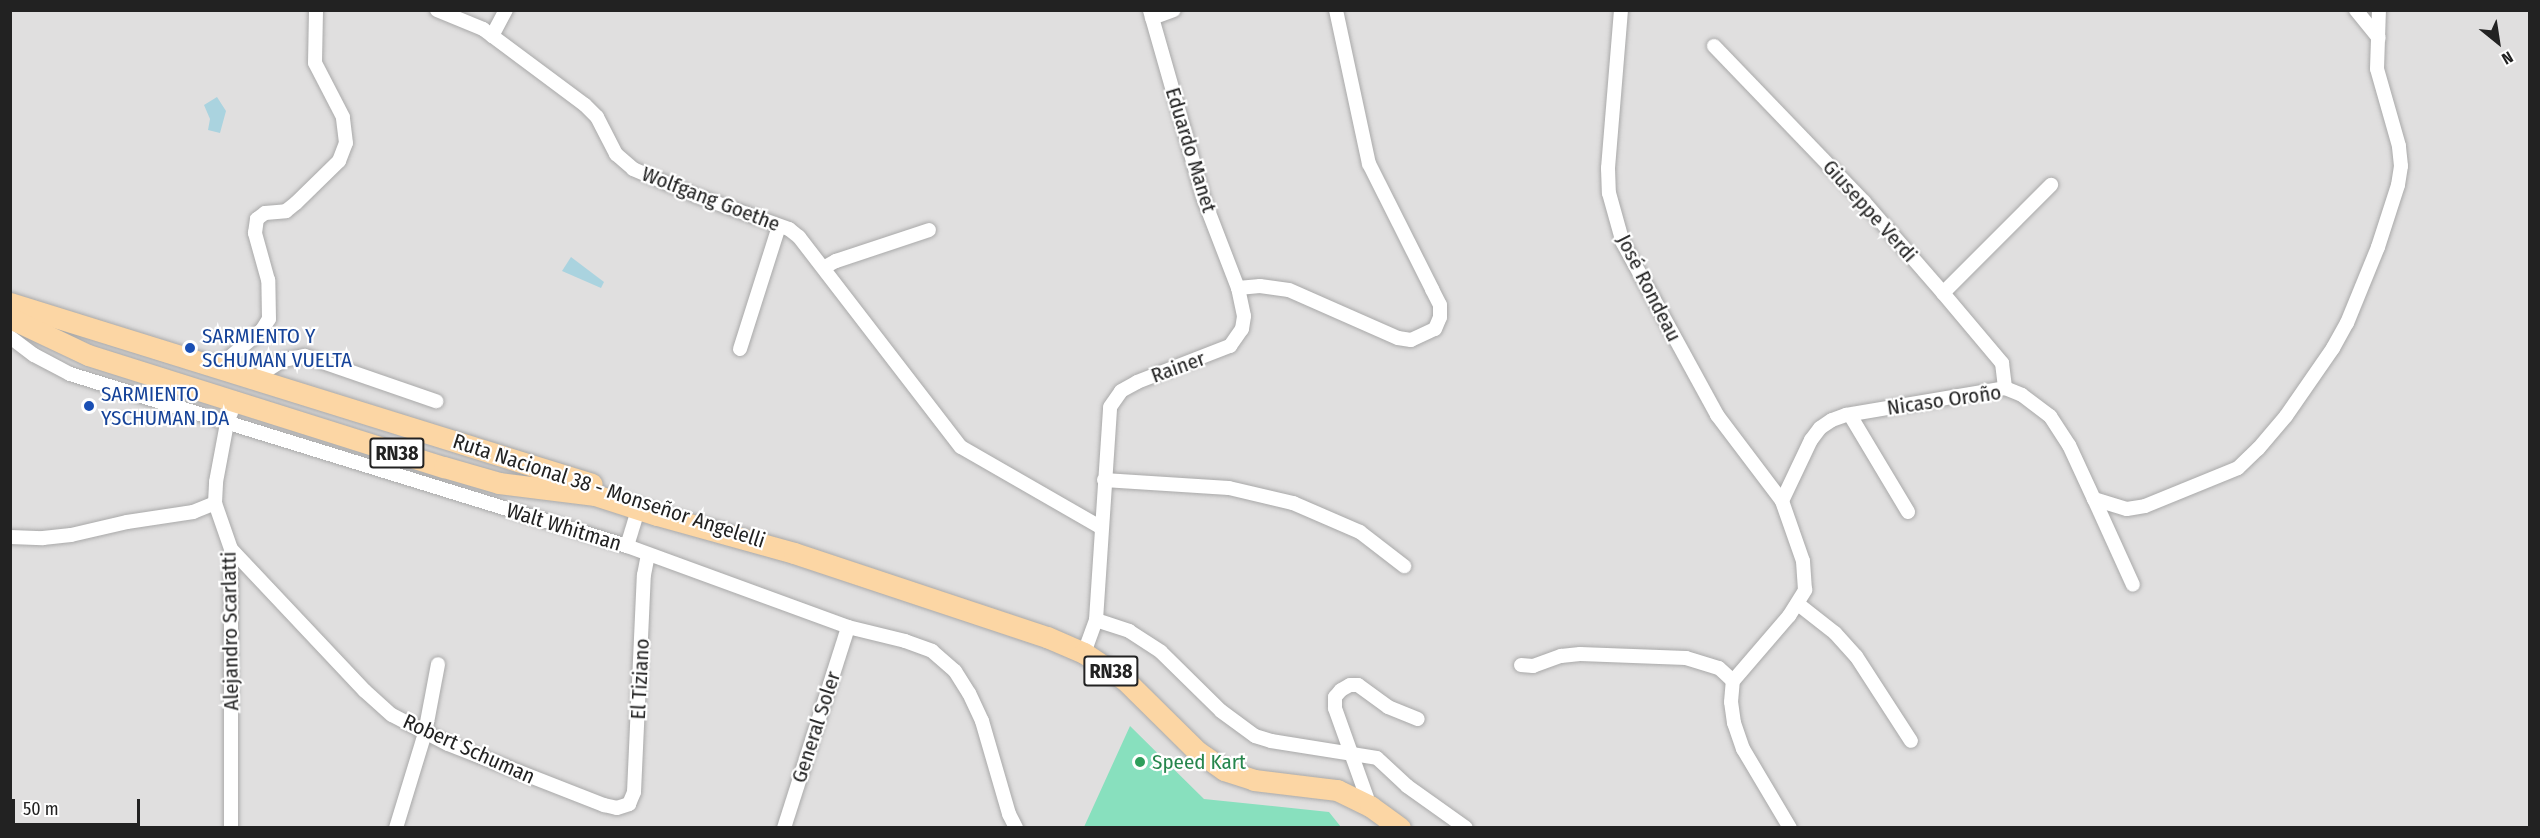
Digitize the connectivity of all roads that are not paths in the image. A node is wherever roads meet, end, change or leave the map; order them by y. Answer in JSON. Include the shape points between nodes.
{"nodes":[{"id":1,"x":316,"y":10,"type":"edge"},
{"id":2,"x":437,"y":10,"type":"edge"},
{"id":3,"x":506,"y":10,"type":"edge"},
{"id":4,"x":1174,"y":10,"type":"edge"},
{"id":5,"x":1336,"y":10,"type":"edge"},
{"id":6,"x":1621,"y":10,"type":"edge"},
{"id":7,"x":2356,"y":10,"type":"edge"},
{"id":8,"x":2379,"y":10,"type":"edge"},
{"id":9,"x":1151,"y":14,"type":"edge"},
{"id":10,"x":492,"y":36,"type":"junction"},
{"id":11,"x":2379,"y":38,"type":"junction"},
{"id":12,"x":1714,"y":46,"type":"dead end"},
{"id":13,"x":2051,"y":185,"type":"dead end"},
{"id":14,"x":779,"y":226,"type":"junction"},
{"id":15,"x":929,"y":230,"type":"dead end"},
{"id":16,"x":825,"y":267,"type":"junction"},
{"id":17,"x":1238,"y":288,"type":"junction"},
{"id":18,"x":1942,"y":293,"type":"junction"},
{"id":19,"x":10,"y":303,"type":"edge"},
{"id":20,"x":10,"y":318,"type":"edge"},
{"id":21,"x":10,"y":337,"type":"edge"},
{"id":22,"x":740,"y":349,"type":"dead end"},
{"id":23,"x":217,"y":368,"type":"junction"},
{"id":24,"x":253,"y":379,"type":"junction"},
{"id":25,"x":2005,"y":388,"type":"junction"},
{"id":26,"x":436,"y":400,"type":"dead end"},
{"id":27,"x":235,"y":402,"type":"junction"},
{"id":28,"x":1850,"y":415,"type":"junction"},
{"id":29,"x":226,"y":423,"type":"junction"},
{"id":30,"x":454,"y":440,"type":"junction"},
{"id":31,"x":1104,"y":480,"type":"junction"},
{"id":32,"x":2094,"y":499,"type":"junction"},
{"id":33,"x":1782,"y":501,"type":"junction"},
{"id":34,"x":215,"y":503,"type":"junction"},
{"id":35,"x":638,"y":509,"type":"junction"},
{"id":36,"x":1908,"y":512,"type":"dead end"},
{"id":37,"x":1101,"y":526,"type":"junction"},
{"id":38,"x":10,"y":537,"type":"edge"},
{"id":39,"x":627,"y":546,"type":"junction"},
{"id":40,"x":231,"y":549,"type":"junction"},
{"id":41,"x":794,"y":553,"type":"junction"},
{"id":42,"x":648,"y":554,"type":"junction"},
{"id":43,"x":1404,"y":566,"type":"dead end"},
{"id":44,"x":2133,"y":585,"type":"dead end"},
{"id":45,"x":1798,"y":604,"type":"junction"},
{"id":46,"x":1096,"y":620,"type":"junction"},
{"id":47,"x":848,"y":627,"type":"junction"},
{"id":48,"x":1084,"y":653,"type":"junction"},
{"id":49,"x":438,"y":664,"type":"dead end"},
{"id":50,"x":1521,"y":665,"type":"dead end"},
{"id":51,"x":1733,"y":681,"type":"junction"},
{"id":52,"x":1418,"y":719,"type":"dead end"},
{"id":53,"x":425,"y":733,"type":"junction"},
{"id":54,"x":1911,"y":741,"type":"dead end"},
{"id":55,"x":1352,"y":753,"type":"junction"},
{"id":56,"x":629,"y":804,"type":"joint"},
{"id":57,"x":1370,"y":806,"type":"junction"},
{"id":58,"x":231,"y":828,"type":"edge"},
{"id":59,"x":396,"y":828,"type":"edge"},
{"id":60,"x":784,"y":828,"type":"edge"},
{"id":61,"x":1016,"y":828,"type":"edge"},
{"id":62,"x":1400,"y":828,"type":"edge"},
{"id":63,"x":1466,"y":828,"type":"edge"},
{"id":64,"x":1790,"y":828,"type":"edge"}],
"edges":[{"from":1,"to":23,"type":"street","via":[[317,72],[343,117],[346,143],[339,161],[296,203],[286,211],[265,213],[257,219],[255,233],[268,280],[269,319],[262,330]]},
{"from":2,"to":10,"type":"street","name":"Wolfgang Goethe","via":[[475,24]]},
{"from":3,"to":10,"type":"street"},
{"from":4,"to":9,"type":"street"},
{"from":5,"to":17,"type":"street","via":[[1369,164],[1440,306],[1435,329],[1411,340],[1398,338],[1289,290]]},
{"from":6,"to":33,"type":"street","name":"José Rondeau","via":[[1608,168],[1609,193],[1619,234],[1717,414]]},
{"from":7,"to":11,"type":"street"},
{"from":8,"to":11,"type":"street"},
{"from":9,"to":17,"type":"street","name":"Eduardo Manet","via":[[1204,200]]},
{"from":10,"to":14,"type":"street","name":"Wolfgang Goethe","via":[[585,105],[597,117],[616,154],[633,169]]},
{"from":11,"to":32,"type":"street","via":[[2378,81],[2399,146],[2401,166],[2378,247],[2333,348],[2286,416],[2238,468],[2145,506],[2127,509]]},
{"from":12,"to":18,"type":"street","name":"Giuseppe Verdi","via":[[1864,202]]},
{"from":13,"to":18,"type":"street"},
{"from":14,"to":16,"type":"street","name":"Wolfgang Goethe","via":[[799,237]]},
{"from":14,"to":22,"type":"street"},
{"from":15,"to":16,"type":"street"},
{"from":16,"to":37,"type":"street","name":"Wolfgang Goethe","via":[[961,447]]},
{"from":17,"to":31,"type":"street","name":"Rainer","via":[[1244,316],[1242,328],[1230,346],[1137,382],[1114,399],[1110,406]]},
{"from":18,"to":25,"type":"street","name":"Giuseppe Verdi","via":[[2002,363]]},
{"from":19,"to":23,"type":"main road","name":"Ruta Nacional 38 - Monseñor Angelelli","number":"RN38"},
{"from":20,"to":27,"type":"main road","name":"Ruta Nacional 38 - Monseñor Angelelli","number":"RN38","via":[[73,350]]},
{"from":21,"to":29,"type":"street","name":"Walt Whitman","via":[[70,374]]},
{"from":23,"to":24,"type":"main road","name":"Ruta Nacional 38 - Monseñor Angelelli","number":"RN38"},
{"from":23,"to":27,"type":"main road","via":[[231,379]]},
{"from":24,"to":26,"type":"street","via":[[284,360],[305,356]]},
{"from":24,"to":30,"type":"main road","name":"Ruta Nacional 38 - Monseñor Angelelli","number":"RN38"},
{"from":25,"to":28,"type":"street","name":"Nicaso Oroño"},
{"from":25,"to":32,"type":"street","name":"Nicaso Oroño","via":[[2022,395],[2050,416],[2069,445]]},
{"from":27,"to":29,"type":"street","name":"Alejandro Scarlatti"},
{"from":27,"to":30,"type":"main road","via":[[248,390],[261,389],[413,437]]},
{"from":27,"to":35,"type":"main road","name":"Ruta Nacional 38 - Monseñor Angelelli","number":"RN38","via":[[499,483],[595,495]]},
{"from":28,"to":33,"type":"street","name":"Nicaso Oroño","via":[[1820,428]]},
{"from":28,"to":36,"type":"street"},
{"from":29,"to":34,"type":"street","name":"Alejandro Scarlatti"},
{"from":29,"to":39,"type":"street","name":"Walt Whitman"},
{"from":30,"to":41,"type":"main road","name":"Ruta Nacional 38 - Monseñor Angelelli","number":"RN38","via":[[704,519]]},
{"from":31,"to":37,"type":"street","name":"Rainer"},
{"from":31,"to":43,"type":"street","via":[[1229,488],[1293,503],[1360,532]]},
{"from":32,"to":44,"type":"street","name":"Nicaso Oroño"},
{"from":33,"to":45,"type":"street","via":[[1806,573],[1805,590]]},
{"from":34,"to":38,"type":"street","via":[[193,512],[71,535]]},
{"from":34,"to":40,"type":"street","name":"Alejandro Scarlatti"},
{"from":35,"to":39,"type":"street"},
{"from":35,"to":41,"type":"main road","name":"Ruta Nacional 38 - Monseñor Angelelli","number":"RN38"},
{"from":37,"to":46,"type":"street","name":"Rainer"},
{"from":39,"to":42,"type":"street","name":"Walt Whitman"},
{"from":40,"to":53,"type":"street","name":"Robert Schuman","via":[[365,691],[393,715]]},
{"from":40,"to":58,"type":"street","name":"Alejandro Scarlatti"},
{"from":41,"to":48,"type":"main road","name":"Ruta Nacional 38 - Monseñor Angelelli","number":"RN38","via":[[996,618]]},
{"from":42,"to":47,"type":"street","name":"Walt Whitman"},
{"from":42,"to":56,"type":"street","name":"El Tiziano","via":[[634,792]]},
{"from":45,"to":51,"type":"street"},
{"from":45,"to":54,"type":"street","via":[[1857,656]]},
{"from":46,"to":48,"type":"street","name":"Rainer"},
{"from":46,"to":55,"type":"street","via":[[1129,631],[1161,652],[1221,711],[1255,736]]},
{"from":47,"to":60,"type":"street","name":"General Soler"},
{"from":47,"to":61,"type":"street","name":"Walt Whitman","via":[[905,640],[932,651],[955,671],[982,721]]},
{"from":48,"to":57,"type":"main road","name":"Ruta Nacional 38 - Monseñor Angelelli","number":"RN38","via":[[1125,680],[1197,751],[1224,770],[1254,780],[1337,790]]},
{"from":49,"to":53,"type":"street"},
{"from":50,"to":51,"type":"street","via":[[1533,666],[1580,654],[1686,658],[1719,668]]},
{"from":51,"to":64,"type":"street","via":[[1734,723],[1743,749]]},
{"from":52,"to":55,"type":"street","via":[[1350,685],[1335,697],[1335,708]]},
{"from":53,"to":56,"type":"street","name":"Robert Schuman","via":[[604,805],[617,808]]},
{"from":53,"to":59,"type":"street"},
{"from":55,"to":57,"type":"street"},
{"from":55,"to":63,"type":"street","via":[[1377,758],[1407,786]]},
{"from":57,"to":62,"type":"main road","name":"Ruta Nacional 38 - Monseñor Angelelli","number":"RN38"}]}
